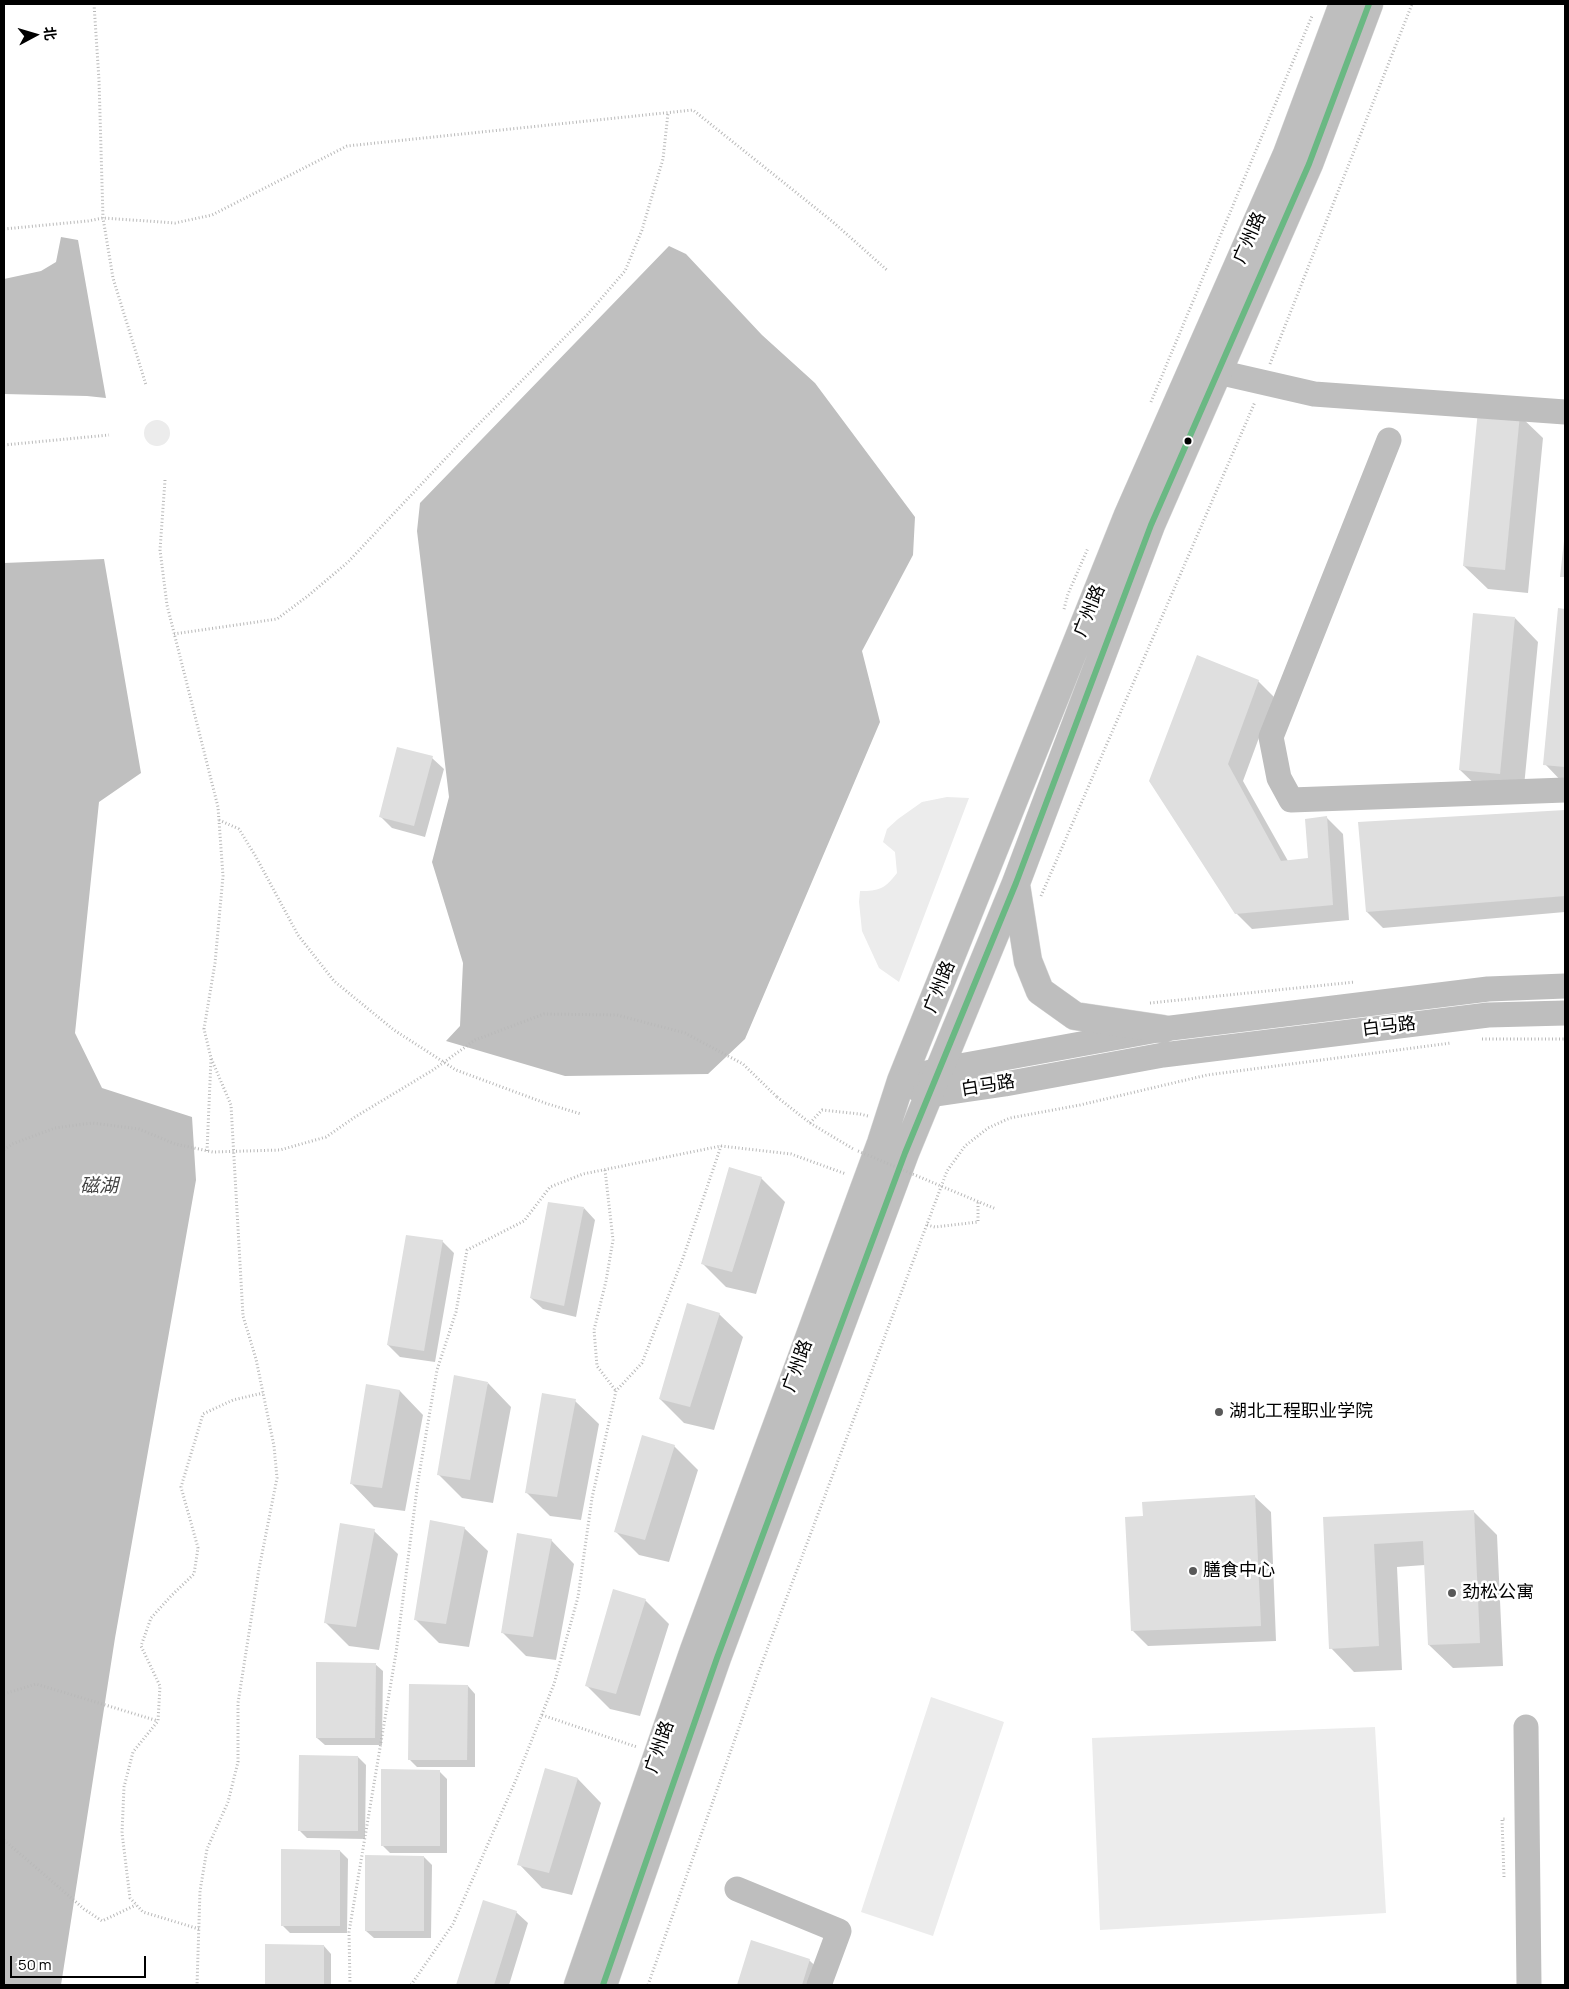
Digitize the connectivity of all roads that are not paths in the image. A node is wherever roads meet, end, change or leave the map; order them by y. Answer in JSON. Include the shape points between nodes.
{"nodes":[{"id":1,"x":1343,"y":4,"type":"edge"},
{"id":2,"x":1368,"y":4,"type":"edge"},
{"id":3,"x":1218,"y":372,"type":"junction"},
{"id":4,"x":1565,"y":412,"type":"edge"},
{"id":5,"x":1389,"y":440,"type":"dead end"},
{"id":6,"x":1565,"y":790,"type":"edge"},
{"id":7,"x":1016,"y":883,"type":"junction"},
{"id":8,"x":1565,"y":986,"type":"edge"},
{"id":9,"x":1565,"y":1012,"type":"edge"},
{"id":10,"x":1163,"y":1029,"type":"junction"},
{"id":11,"x":901,"y":1081,"type":"junction"},
{"id":12,"x":934,"y":1082,"type":"junction"},
{"id":13,"x":1526,"y":1727,"type":"dead end"},
{"id":14,"x":737,"y":1889,"type":"dead end"},
{"id":15,"x":578,"y":1985,"type":"edge"},
{"id":16,"x":603,"y":1985,"type":"edge"},
{"id":17,"x":819,"y":1985,"type":"edge"},
{"id":18,"x":1529,"y":1985,"type":"edge"}],
"edges":[{"from":1,"to":11,"type":"main road","name":"广州路","via":[[1287,154],[1128,515]]},
{"from":2,"to":3,"type":"main road","name":"广州路","via":[[1309,164]]},
{"from":3,"to":4,"type":"street","via":[[1314,394]]},
{"from":3,"to":7,"type":"main road","name":"广州路","via":[[1151,525]]},
{"from":5,"to":6,"type":"street","via":[[1270,737],[1279,778],[1291,800]]},
{"from":7,"to":10,"type":"main road","via":[[1028,961],[1040,991],[1075,1016]]},
{"from":7,"to":12,"type":"main road","name":"广州路"},
{"from":8,"to":10,"type":"street","name":"白马路","via":[[1488,989]]},
{"from":9,"to":12,"type":"street","name":"白马路","via":[[1488,1015],[1163,1055],[1005,1084]]},
{"from":10,"to":12,"type":"street","name":"白马路"},
{"from":11,"to":12,"type":"street"},
{"from":11,"to":15,"type":"main road","name":"广州路","via":[[694,1650]]},
{"from":12,"to":16,"type":"main road","name":"广州路","via":[[717,1658]]},
{"from":13,"to":18,"type":"street"},
{"from":14,"to":17,"type":"street","via":[[839,1931]]}]}
